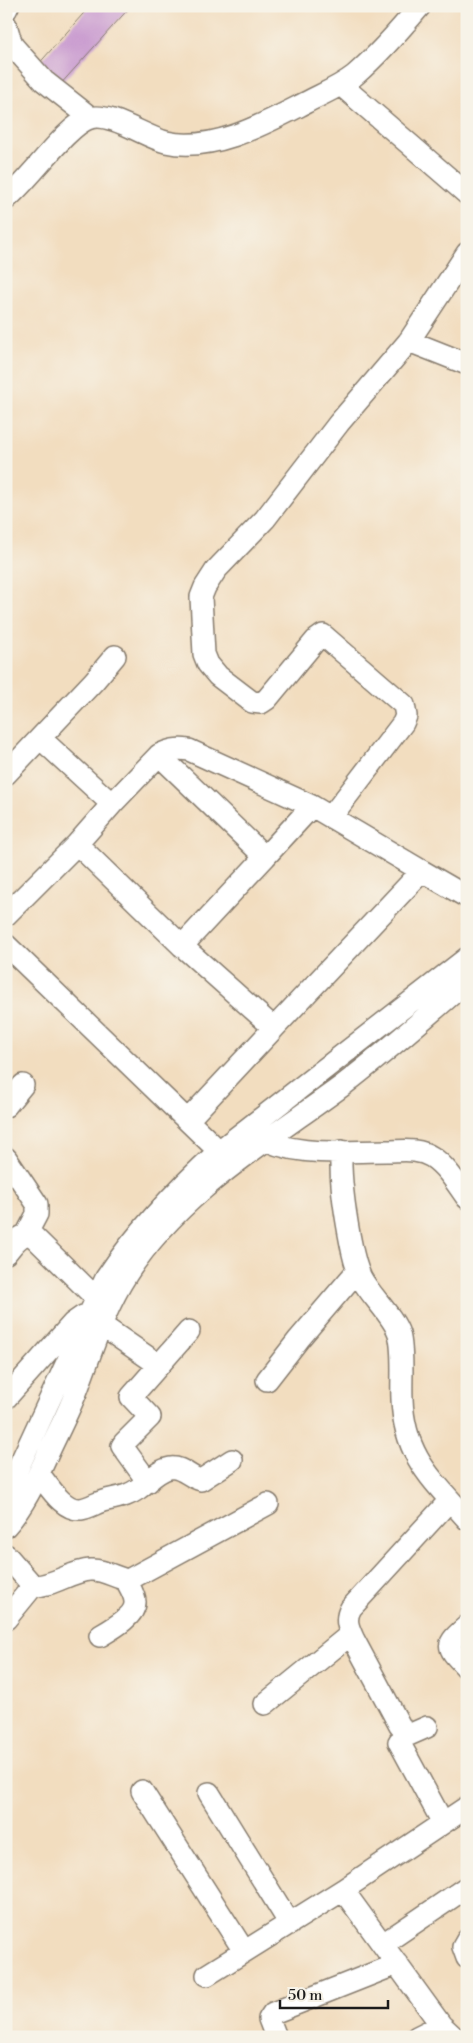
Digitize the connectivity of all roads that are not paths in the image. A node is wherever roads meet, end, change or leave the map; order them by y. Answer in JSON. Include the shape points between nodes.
{"nodes":[{"id":1,"x":8,"y":6,"type":"edge"},
{"id":2,"x":420,"y":6,"type":"edge"},
{"id":3,"x":6,"y":10,"type":"edge"},
{"id":4,"x":6,"y":25,"type":"edge"},
{"id":5,"x":341,"y":85,"type":"junction"},
{"id":6,"x":91,"y":118,"type":"junction"},
{"id":7,"x":467,"y":194,"type":"edge"},
{"id":8,"x":6,"y":199,"type":"edge"},
{"id":9,"x":467,"y":253,"type":"edge"},
{"id":10,"x":418,"y":327,"type":"junction"},
{"id":11,"x":467,"y":364,"type":"edge"},
{"id":12,"x":115,"y":656,"type":"dead end"},
{"id":13,"x":40,"y":738,"type":"junction"},
{"id":14,"x":159,"y":755,"type":"junction"},
{"id":15,"x":6,"y":774,"type":"edge"},
{"id":16,"x":112,"y":804,"type":"junction"},
{"id":17,"x":312,"y":806,"type":"junction"},
{"id":18,"x":338,"y":808,"type":"junction"},
{"id":19,"x":77,"y":844,"type":"junction"},
{"id":20,"x":265,"y":857,"type":"junction"},
{"id":21,"x":422,"y":871,"type":"junction"},
{"id":22,"x":467,"y":897,"type":"edge"},
{"id":23,"x":6,"y":915,"type":"edge"},
{"id":24,"x":6,"y":945,"type":"edge"},
{"id":25,"x":182,"y":946,"type":"junction"},
{"id":26,"x":467,"y":958,"type":"edge"},
{"id":27,"x":467,"y":981,"type":"edge"},
{"id":28,"x":274,"y":1028,"type":"junction"},
{"id":29,"x":357,"y":1043,"type":"junction"},
{"id":30,"x":374,"y":1060,"type":"junction"},
{"id":31,"x":23,"y":1085,"type":"dead end"},
{"id":32,"x":6,"y":1106,"type":"edge"},
{"id":33,"x":188,"y":1120,"type":"junction"},
{"id":34,"x":255,"y":1135,"type":"junction"},
{"id":35,"x":219,"y":1151,"type":"junction"},
{"id":36,"x":341,"y":1151,"type":"junction"},
{"id":37,"x":6,"y":1158,"type":"edge"},
{"id":38,"x":467,"y":1198,"type":"edge"},
{"id":39,"x":26,"y":1234,"type":"junction"},
{"id":40,"x":6,"y":1253,"type":"edge"},
{"id":41,"x":358,"y":1271,"type":"junction"},
{"id":42,"x":99,"y":1310,"type":"junction"},
{"id":43,"x":189,"y":1331,"type":"dead end"},
{"id":44,"x":159,"y":1365,"type":"junction"},
{"id":45,"x":267,"y":1380,"type":"dead end"},
{"id":46,"x":6,"y":1398,"type":"edge"},
{"id":47,"x":232,"y":1460,"type":"dead end"},
{"id":48,"x":39,"y":1474,"type":"junction"},
{"id":49,"x":148,"y":1482,"type":"junction"},
{"id":50,"x":6,"y":1494,"type":"edge"},
{"id":51,"x":450,"y":1500,"type":"junction"},
{"id":52,"x":268,"y":1504,"type":"dead end"},
{"id":53,"x":467,"y":1519,"type":"edge"},
{"id":54,"x":6,"y":1526,"type":"edge"},
{"id":55,"x":6,"y":1555,"type":"edge"},
{"id":56,"x":126,"y":1580,"type":"junction"},
{"id":57,"x":33,"y":1586,"type":"junction"},
{"id":58,"x":6,"y":1619,"type":"edge"},
{"id":59,"x":467,"y":1626,"type":"edge"},
{"id":60,"x":351,"y":1634,"type":"junction"},
{"id":61,"x":100,"y":1636,"type":"dead end"},
{"id":62,"x":467,"y":1668,"type":"edge"},
{"id":63,"x":265,"y":1704,"type":"dead end"},
{"id":64,"x":400,"y":1726,"type":"dead end"},
{"id":65,"x":427,"y":1727,"type":"dead end"},
{"id":66,"x":142,"y":1791,"type":"dead end"},
{"id":67,"x":209,"y":1794,"type":"dead end"},
{"id":68,"x":467,"y":1807,"type":"edge"},
{"id":69,"x":443,"y":1823,"type":"junction"},
{"id":70,"x":467,"y":1887,"type":"edge"},
{"id":71,"x":343,"y":1890,"type":"junction"},
{"id":72,"x":290,"y":1924,"type":"junction"},
{"id":73,"x":467,"y":1940,"type":"edge"},
{"id":74,"x":383,"y":1944,"type":"junction"},
{"id":75,"x":244,"y":1952,"type":"junction"},
{"id":76,"x":467,"y":1958,"type":"edge"},
{"id":77,"x":397,"y":1964,"type":"junction"},
{"id":78,"x":207,"y":1975,"type":"dead end"},
{"id":79,"x":447,"y":2031,"type":"edge"},
{"id":80,"x":276,"y":2037,"type":"edge"},
{"id":81,"x":417,"y":2037,"type":"edge"}],
"edges":[{"from":1,"to":3,"type":"street"},
{"from":2,"to":5,"type":"street","via":[[366,64]]},
{"from":4,"to":6,"type":"street","via":[[12,45],[44,81]]},
{"from":5,"to":6,"type":"street","via":[[258,127],[193,144],[166,142],[109,119]]},
{"from":5,"to":7,"type":"street"},
{"from":6,"to":8,"type":"street","via":[[74,128]]},
{"from":9,"to":10,"type":"street"},
{"from":10,"to":11,"type":"street"},
{"from":10,"to":18,"type":"street","via":[[265,519],[216,570],[201,597],[204,654],[208,664],[218,676],[252,702],[261,703],[267,699],[316,640],[323,636],[404,705],[406,716],[403,723]]},
{"from":12,"to":13,"type":"street"},
{"from":13,"to":15,"type":"street"},
{"from":13,"to":16,"type":"street"},
{"from":14,"to":16,"type":"street"},
{"from":14,"to":17,"type":"street","via":[[179,748],[189,750]]},
{"from":14,"to":20,"type":"street"},
{"from":16,"to":19,"type":"street"},
{"from":17,"to":18,"type":"street"},
{"from":17,"to":20,"type":"street"},
{"from":18,"to":21,"type":"street"},
{"from":19,"to":23,"type":"street"},
{"from":19,"to":25,"type":"street"},
{"from":20,"to":25,"type":"street"},
{"from":21,"to":22,"type":"street"},
{"from":21,"to":28,"type":"street"},
{"from":24,"to":33,"type":"street"},
{"from":25,"to":28,"type":"street"},
{"from":26,"to":29,"type":"street"},
{"from":27,"to":30,"type":"street"},
{"from":28,"to":33,"type":"street"},
{"from":29,"to":30,"type":"street"},
{"from":29,"to":34,"type":"street"},
{"from":30,"to":34,"type":"street","via":[[342,1085]]},
{"from":31,"to":32,"type":"street"},
{"from":33,"to":35,"type":"street"},
{"from":34,"to":35,"type":"street"},
{"from":34,"to":36,"type":"street","via":[[298,1151]]},
{"from":34,"to":42,"type":"street","via":[[176,1214]]},
{"from":35,"to":42,"type":"street","via":[[189,1179],[122,1254],[106,1278]]},
{"from":36,"to":38,"type":"street","via":[[414,1151],[427,1154],[442,1166]]},
{"from":36,"to":41,"type":"street","via":[[343,1206]]},
{"from":37,"to":39,"type":"street","via":[[37,1204],[37,1214]]},
{"from":39,"to":40,"type":"street"},
{"from":39,"to":42,"type":"street","via":[[33,1236]]},
{"from":41,"to":45,"type":"street"},
{"from":41,"to":51,"type":"street","via":[[399,1334],[402,1402],[410,1444],[424,1471]]},
{"from":42,"to":44,"type":"street"},
{"from":42,"to":46,"type":"street","via":[[73,1324]]},
{"from":42,"to":48,"type":"street","via":[[80,1384]]},
{"from":42,"to":50,"type":"street"},
{"from":43,"to":44,"type":"street"},
{"from":44,"to":49,"type":"street","via":[[131,1397],[150,1418],[122,1446]]},
{"from":47,"to":49,"type":"street","via":[[201,1480],[170,1468]]},
{"from":48,"to":49,"type":"street","via":[[64,1503],[77,1509],[121,1498]]},
{"from":48,"to":54,"type":"street"},
{"from":51,"to":53,"type":"street"},
{"from":51,"to":60,"type":"street","via":[[351,1608],[347,1620]]},
{"from":52,"to":56,"type":"street"},
{"from":55,"to":57,"type":"street"},
{"from":56,"to":57,"type":"street","via":[[92,1570]]},
{"from":56,"to":61,"type":"street","via":[[135,1599],[134,1606],[121,1623]]},
{"from":57,"to":58,"type":"street"},
{"from":59,"to":62,"type":"street","via":[[450,1643],[454,1654]]},
{"from":60,"to":63,"type":"street"},
{"from":60,"to":64,"type":"street"},
{"from":65,"to":69,"type":"street","via":[[402,1738],[400,1742]]},
{"from":66,"to":75,"type":"street"},
{"from":67,"to":72,"type":"street"},
{"from":68,"to":69,"type":"street"},
{"from":69,"to":71,"type":"street"},
{"from":70,"to":74,"type":"street"},
{"from":71,"to":72,"type":"street"},
{"from":71,"to":74,"type":"street"},
{"from":72,"to":75,"type":"street"},
{"from":73,"to":76,"type":"street","via":[[464,1947]]},
{"from":74,"to":77,"type":"street"},
{"from":75,"to":78,"type":"street"},
{"from":77,"to":79,"type":"street"},
{"from":77,"to":80,"type":"street","via":[[273,2013],[269,2019]]},
{"from":79,"to":81,"type":"street"}]}
